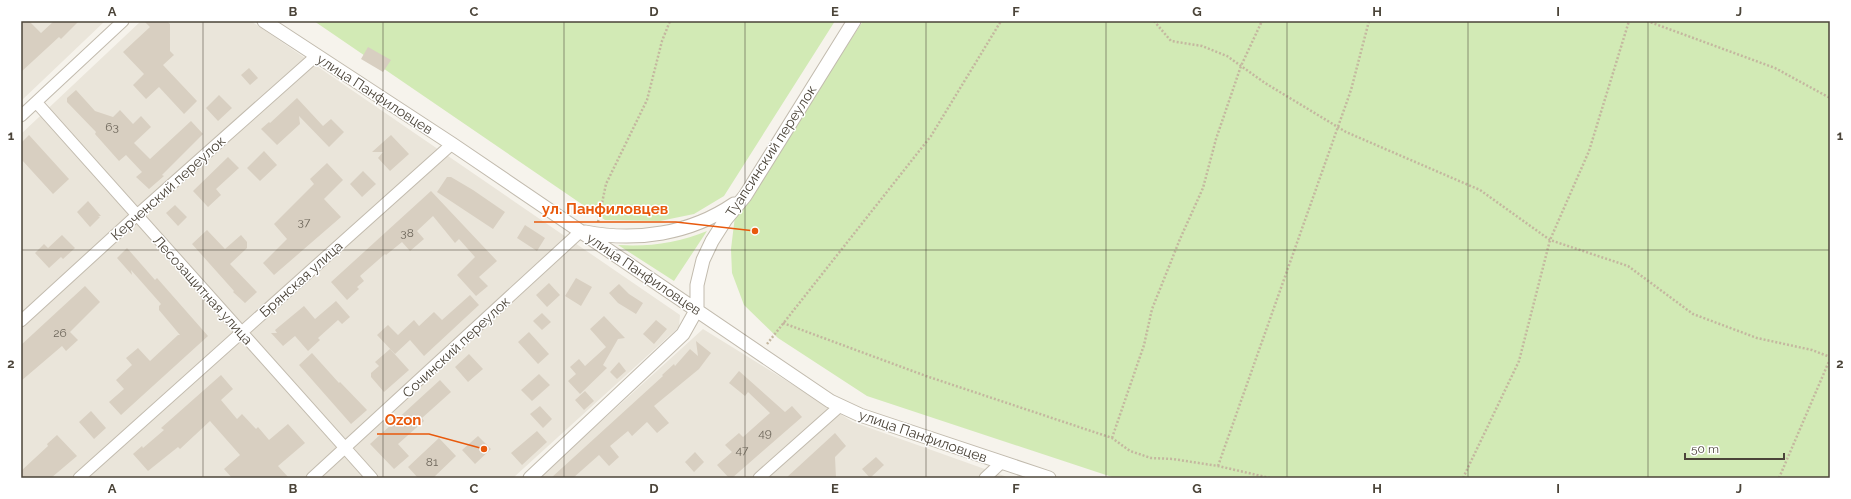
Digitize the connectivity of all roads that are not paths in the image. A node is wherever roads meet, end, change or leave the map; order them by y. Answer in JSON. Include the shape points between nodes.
{"nodes":[{"id":1,"x":123,"y":21,"type":"edge"},
{"id":2,"x":264,"y":21,"type":"edge"},
{"id":3,"x":854,"y":21,"type":"edge"},
{"id":4,"x":316,"y":56,"type":"junction"},
{"id":5,"x":36,"y":102,"type":"junction"},
{"id":6,"x":21,"y":116,"type":"edge"},
{"id":7,"x":452,"y":144,"type":"junction"},
{"id":8,"x":745,"y":196,"type":"junction"},
{"id":9,"x":136,"y":215,"type":"junction"},
{"id":10,"x":581,"y":231,"type":"junction"},
{"id":11,"x":697,"y":309,"type":"junction"},
{"id":12,"x":21,"y":321,"type":"edge"},
{"id":13,"x":241,"y":333,"type":"junction"},
{"id":14,"x":840,"y":406,"type":"junction"},
{"id":15,"x":345,"y":449,"type":"junction"},
{"id":16,"x":1002,"y":462,"type":"junction"},
{"id":17,"x":79,"y":478,"type":"edge"},
{"id":18,"x":312,"y":478,"type":"edge"},
{"id":19,"x":372,"y":478,"type":"edge"},
{"id":20,"x":530,"y":478,"type":"edge"},
{"id":21,"x":759,"y":478,"type":"edge"},
{"id":22,"x":985,"y":478,"type":"edge"},
{"id":23,"x":1049,"y":478,"type":"edge"}],
"edges":[{"from":1,"to":5,"type":"street"},
{"from":2,"to":4,"type":"street","name":"улица Панфиловцев"},
{"from":3,"to":8,"type":"street","name":"Туапсинский переулок"},
{"from":4,"to":7,"type":"street","name":"улица Панфиловцев"},
{"from":4,"to":9,"type":"street","name":"Керченский переулок"},
{"from":5,"to":6,"type":"street"},
{"from":5,"to":9,"type":"street","name":"Лесозащитная улица"},
{"from":7,"to":10,"type":"street","name":"улица Панфиловцев"},
{"from":7,"to":13,"type":"street","name":"Брянская улица"},
{"from":8,"to":10,"type":"street","via":[[718,215],[664,233],[639,236]]},
{"from":8,"to":11,"type":"street","name":"Туапсинский переулок","via":[[726,219],[703,260],[697,285]]},
{"from":9,"to":12,"type":"street","name":"Керченский переулок"},
{"from":9,"to":13,"type":"street","name":"Лесозащитная улица"},
{"from":10,"to":11,"type":"street","name":"улица Панфиловцев"},
{"from":10,"to":15,"type":"street","name":"Сочинский переулок"},
{"from":11,"to":14,"type":"street","name":"улица Панфиловцев"},
{"from":11,"to":20,"type":"street","name":"Туапсинский переулок","via":[[683,334]]},
{"from":13,"to":15,"type":"street","name":"Лесозащитная улица"},
{"from":13,"to":17,"type":"street","name":"Брянская улица"},
{"from":14,"to":16,"type":"street","name":"улица Панфиловцев"},
{"from":14,"to":21,"type":"street"},
{"from":15,"to":18,"type":"street","name":"Сочинский переулок"},
{"from":15,"to":19,"type":"street","name":"Лесозащитная улица"},
{"from":16,"to":22,"type":"street"},
{"from":16,"to":23,"type":"street","name":"улица Панфиловцев"}]}
